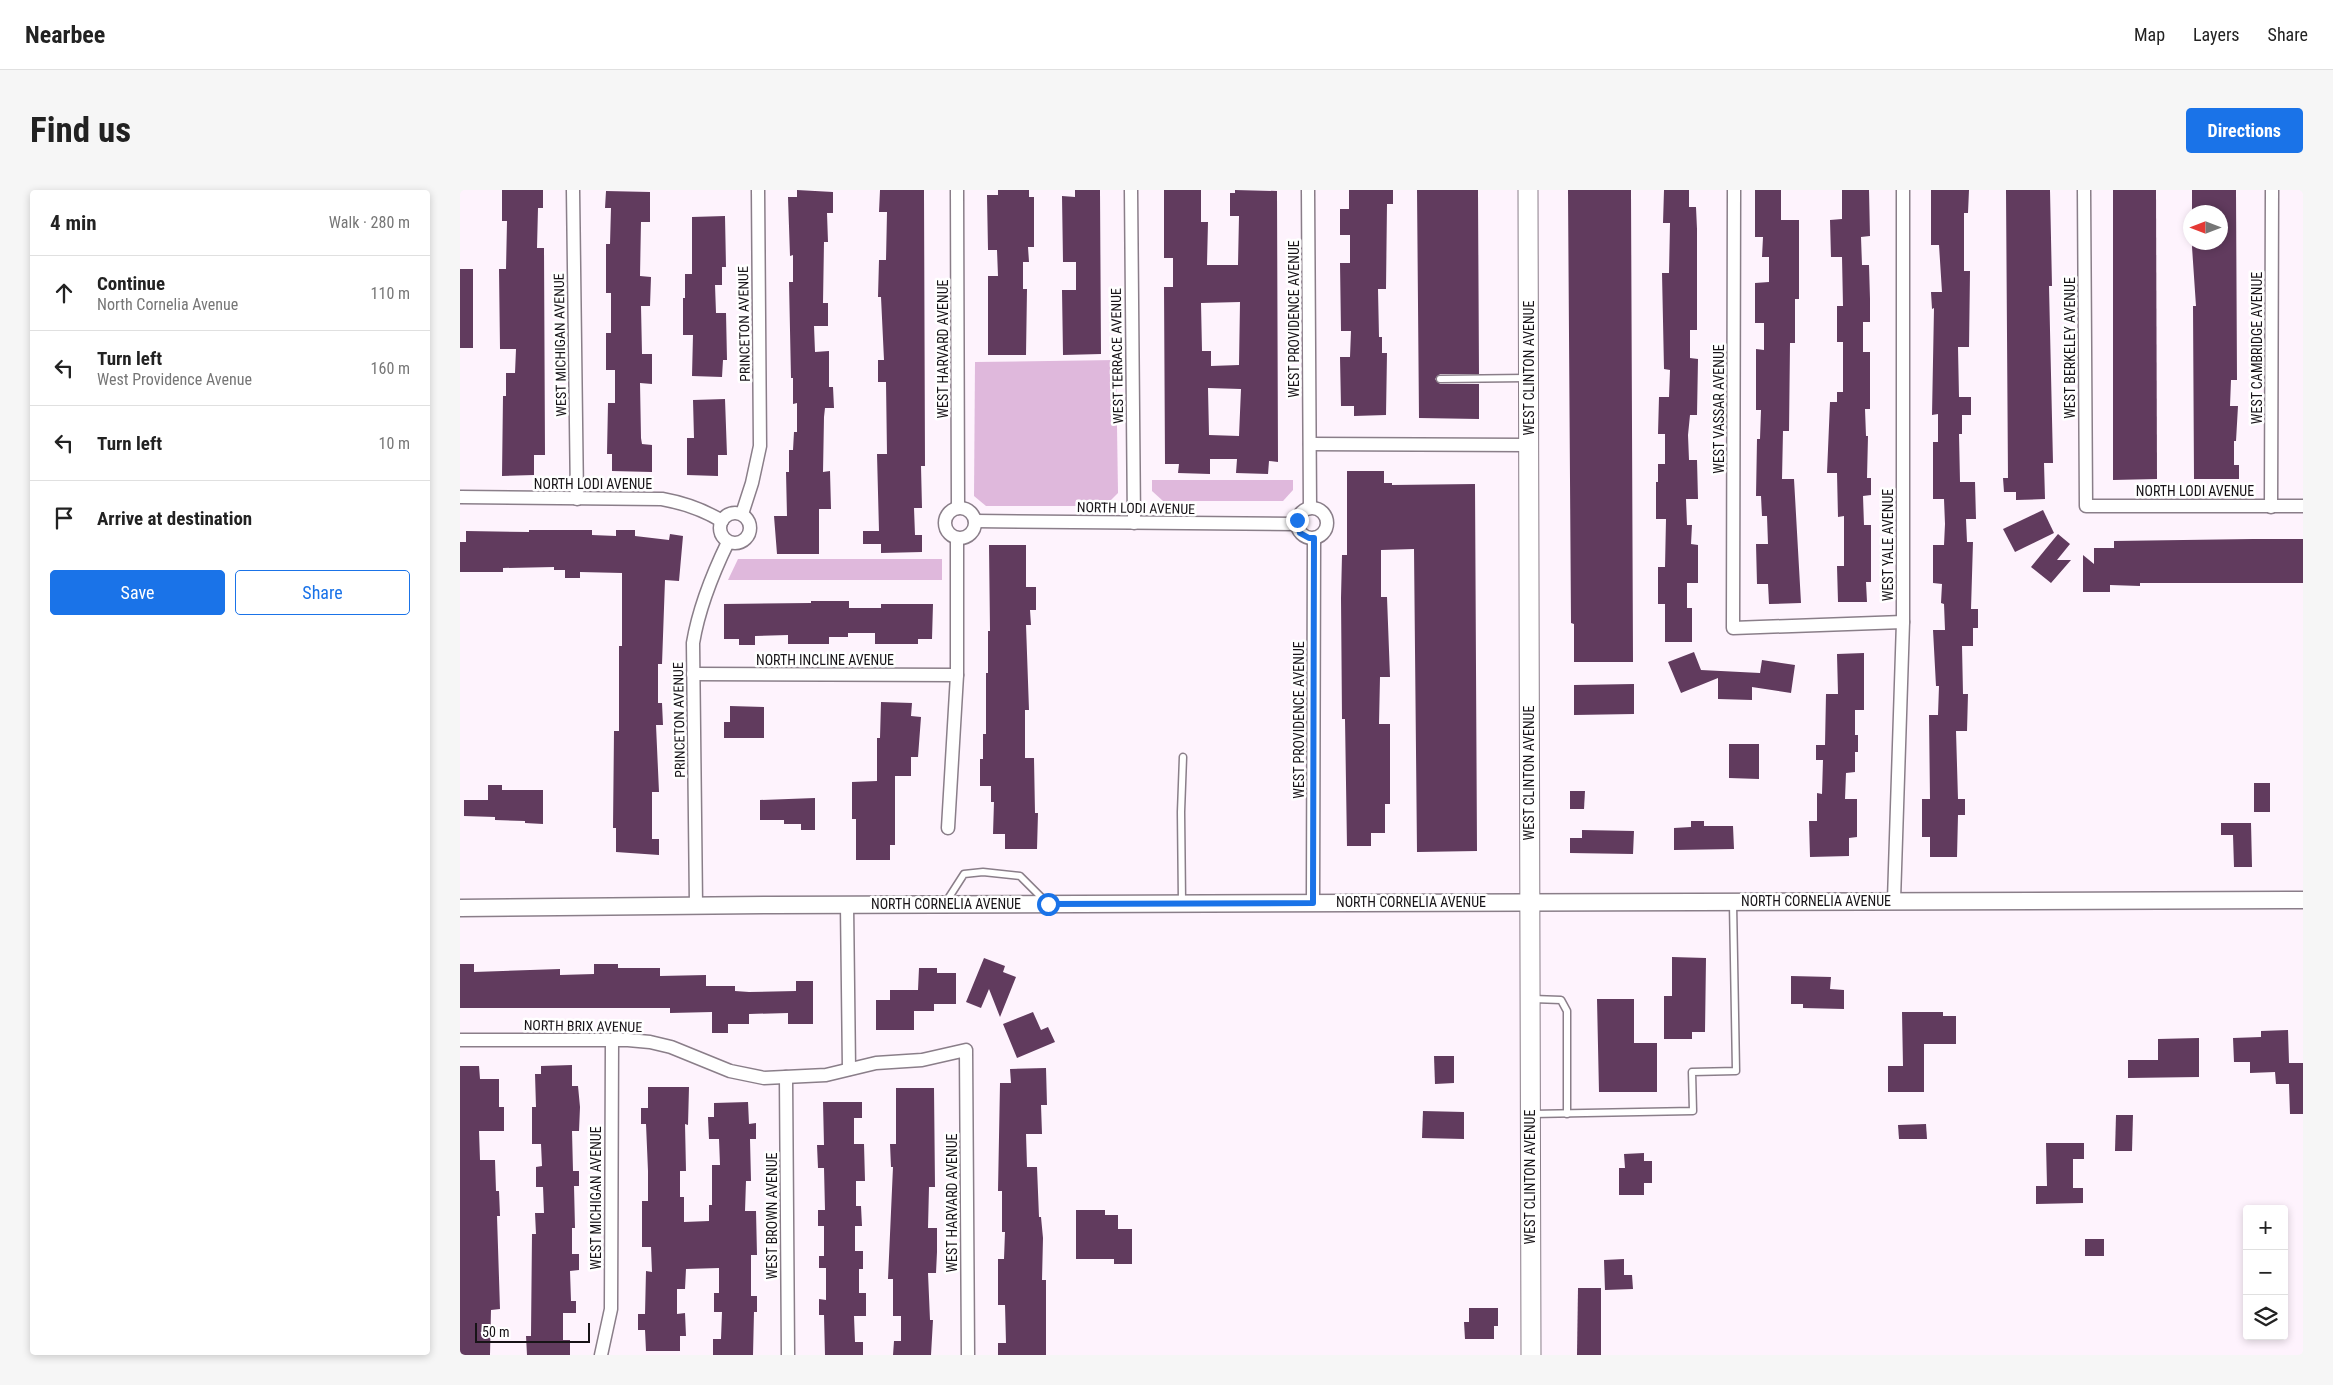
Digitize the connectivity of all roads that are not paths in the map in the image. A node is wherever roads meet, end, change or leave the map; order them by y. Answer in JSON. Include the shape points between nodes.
{"nodes":[{"id":1,"x":573,"y":190,"type":"edge"},
{"id":2,"x":758,"y":190,"type":"edge"},
{"id":3,"x":958,"y":190,"type":"edge"},
{"id":4,"x":1131,"y":190,"type":"edge"},
{"id":5,"x":1308,"y":190,"type":"edge"},
{"id":6,"x":1528,"y":190,"type":"edge"},
{"id":7,"x":1734,"y":190,"type":"edge"},
{"id":8,"x":1903,"y":190,"type":"edge"},
{"id":9,"x":2084,"y":190,"type":"edge"},
{"id":10,"x":2272,"y":190,"type":"edge"},
{"id":11,"x":1528,"y":378,"type":"junction"},
{"id":12,"x":1440,"y":379,"type":"dead end"},
{"id":13,"x":1310,"y":444,"type":"junction"},
{"id":14,"x":1529,"y":445,"type":"junction"},
{"id":15,"x":460,"y":497,"type":"edge"},
{"id":16,"x":577,"y":499,"type":"junction"},
{"id":17,"x":2086,"y":506,"type":"joint"},
{"id":18,"x":2271,"y":506,"type":"junction"},
{"id":19,"x":2303,"y":506,"type":"edge"},
{"id":20,"x":958,"y":508,"type":"junction"},
{"id":21,"x":1310,"y":508,"type":"junction"},
{"id":22,"x":742,"y":514,"type":"junction"},
{"id":23,"x":722,"y":520,"type":"junction"},
{"id":24,"x":975,"y":521,"type":"junction"},
{"id":25,"x":1134,"y":523,"type":"junction"},
{"id":26,"x":1296,"y":524,"type":"junction"},
{"id":27,"x":958,"y":538,"type":"junction"},
{"id":28,"x":1314,"y":538,"type":"junction"},
{"id":29,"x":728,"y":542,"type":"junction"},
{"id":30,"x":1903,"y":622,"type":"junction"},
{"id":31,"x":693,"y":674,"type":"junction"},
{"id":32,"x":957,"y":676,"type":"junction"},
{"id":33,"x":1183,"y":757,"type":"dead end"},
{"id":34,"x":948,"y":828,"type":"dead end"},
{"id":35,"x":1894,"y":900,"type":"junction"},
{"id":36,"x":2303,"y":900,"type":"edge"},
{"id":37,"x":1733,"y":901,"type":"junction"},
{"id":38,"x":1530,"y":902,"type":"junction"},
{"id":39,"x":1182,"y":903,"type":"junction"},
{"id":40,"x":1313,"y":903,"type":"junction"},
{"id":41,"x":944,"y":904,"type":"junction"},
{"id":42,"x":1048,"y":904,"type":"junction"},
{"id":43,"x":696,"y":905,"type":"junction"},
{"id":44,"x":847,"y":905,"type":"junction"},
{"id":45,"x":460,"y":908,"type":"edge"},
{"id":46,"x":1530,"y":998,"type":"junction"},
{"id":47,"x":460,"y":1040,"type":"edge"},
{"id":48,"x":612,"y":1040,"type":"junction"},
{"id":49,"x":966,"y":1050,"type":"joint"},
{"id":50,"x":849,"y":1069,"type":"junction"},
{"id":51,"x":786,"y":1077,"type":"junction"},
{"id":52,"x":1530,"y":1114,"type":"junction"},
{"id":53,"x":1567,"y":1114,"type":"junction"},
{"id":54,"x":601,"y":1355,"type":"edge"},
{"id":55,"x":788,"y":1355,"type":"edge"},
{"id":56,"x":968,"y":1355,"type":"edge"},
{"id":57,"x":1531,"y":1355,"type":"edge"}],
"edges":[{"from":1,"to":16,"type":"street","name":"WEST MICHIGAN AVENUE"},
{"from":2,"to":22,"type":"street","name":"PRINCETON AVENUE","via":[[760,446]]},
{"from":3,"to":20,"type":"street","name":"WEST HARVARD AVENUE"},
{"from":4,"to":25,"type":"street","name":"WEST TERRACE AVENUE"},
{"from":5,"to":13,"type":"street","name":"WEST PROVIDENCE AVENUE"},
{"from":6,"to":11,"type":"main road","name":"WEST CLINTON AVENUE"},
{"from":7,"to":30,"type":"street","name":"WEST VASSAR AVENUE","via":[[1733,628]]},
{"from":8,"to":30,"type":"street","name":"WEST YALE AVENUE"},
{"from":9,"to":17,"type":"street","name":"WEST BERKELEY AVENUE"},
{"from":10,"to":18,"type":"street","name":"WEST CAMBRIDGE AVENUE"},
{"from":11,"to":12,"type":"lane"},
{"from":11,"to":14,"type":"main road","name":"WEST CLINTON AVENUE"},
{"from":13,"to":14,"type":"street"},
{"from":13,"to":21,"type":"street","name":"WEST PROVIDENCE AVENUE"},
{"from":14,"to":38,"type":"main road","name":"WEST CLINTON AVENUE"},
{"from":15,"to":16,"type":"street","name":"NORTH LODI AVENUE"},
{"from":16,"to":23,"type":"street","name":"NORTH LODI AVENUE","via":[[683,502]]},
{"from":17,"to":18,"type":"street","name":"NORTH LODI AVENUE"},
{"from":18,"to":19,"type":"street","name":"NORTH LODI AVENUE"},
{"from":20,"to":24,"type":"street","via":[[971,512]]},
{"from":20,"to":27,"type":"street","via":[[949,512],[945,520],[946,530]]},
{"from":21,"to":26,"type":"street","via":[[1301,512]]},
{"from":21,"to":28,"type":"street","via":[[1324,513],[1327,523],[1323,533]]},
{"from":22,"to":23,"type":"street","via":[[730,514]]},
{"from":22,"to":29,"type":"street","via":[[748,520],[749,532],[742,541]]},
{"from":23,"to":29,"type":"street","via":[[720,532]]},
{"from":24,"to":25,"type":"street","name":"NORTH LODI AVENUE"},
{"from":24,"to":27,"type":"street","via":[[970,534]]},
{"from":25,"to":26,"type":"street","name":"NORTH LODI AVENUE"},
{"from":26,"to":28,"type":"street","via":[[1305,536]]},
{"from":27,"to":32,"type":"street"},
{"from":28,"to":40,"type":"street","name":"WEST PROVIDENCE AVENUE"},
{"from":29,"to":31,"type":"street","name":"PRINCETON AVENUE","via":[[698,614],[693,643]]},
{"from":30,"to":35,"type":"street","name":"WEST YALE AVENUE"},
{"from":31,"to":32,"type":"street","name":"NORTH INCLINE AVENUE"},
{"from":31,"to":43,"type":"street","name":"PRINCETON AVENUE"},
{"from":32,"to":34,"type":"street"},
{"from":33,"to":39,"type":"lane"},
{"from":35,"to":36,"type":"street","name":"NORTH CORNELIA AVENUE"},
{"from":35,"to":37,"type":"street","name":"NORTH CORNELIA AVENUE"},
{"from":37,"to":38,"type":"street","name":"NORTH CORNELIA AVENUE"},
{"from":37,"to":53,"type":"lane","via":[[1736,1071],[1692,1072],[1693,1111]]},
{"from":38,"to":40,"type":"street","name":"NORTH CORNELIA AVENUE"},
{"from":38,"to":46,"type":"main road","name":"WEST CLINTON AVENUE"},
{"from":39,"to":40,"type":"street","name":"NORTH CORNELIA AVENUE"},
{"from":39,"to":42,"type":"street","name":"NORTH CORNELIA AVENUE"},
{"from":41,"to":42,"type":"street","name":"NORTH CORNELIA AVENUE"},
{"from":41,"to":42,"type":"lane","via":[[964,874],[983,872],[1020,876]]},
{"from":41,"to":44,"type":"street","name":"NORTH CORNELIA AVENUE"},
{"from":43,"to":44,"type":"street","name":"NORTH CORNELIA AVENUE"},
{"from":43,"to":45,"type":"street","name":"NORTH CORNELIA AVENUE"},
{"from":44,"to":50,"type":"street"},
{"from":46,"to":52,"type":"main road","name":"WEST CLINTON AVENUE"},
{"from":46,"to":53,"type":"lane","via":[[1561,1000],[1567,1011]]},
{"from":47,"to":48,"type":"street","name":"NORTH BRIX AVENUE"},
{"from":48,"to":51,"type":"street","name":"NORTH BRIX AVENUE","via":[[650,1042],[730,1071],[764,1078]]},
{"from":48,"to":54,"type":"street","name":"WEST MICHIGAN AVENUE","via":[[610,1309]]},
{"from":49,"to":50,"type":"street","name":"NORTH BRIX AVENUE","via":[[922,1060],[876,1063]]},
{"from":49,"to":56,"type":"street","name":"WEST HARVARD AVENUE"},
{"from":50,"to":51,"type":"street","name":"NORTH BRIX AVENUE","via":[[826,1075]]},
{"from":51,"to":55,"type":"street","name":"WEST BROWN AVENUE"},
{"from":52,"to":53,"type":"lane"},
{"from":52,"to":57,"type":"main road","name":"WEST CLINTON AVENUE"}]}
